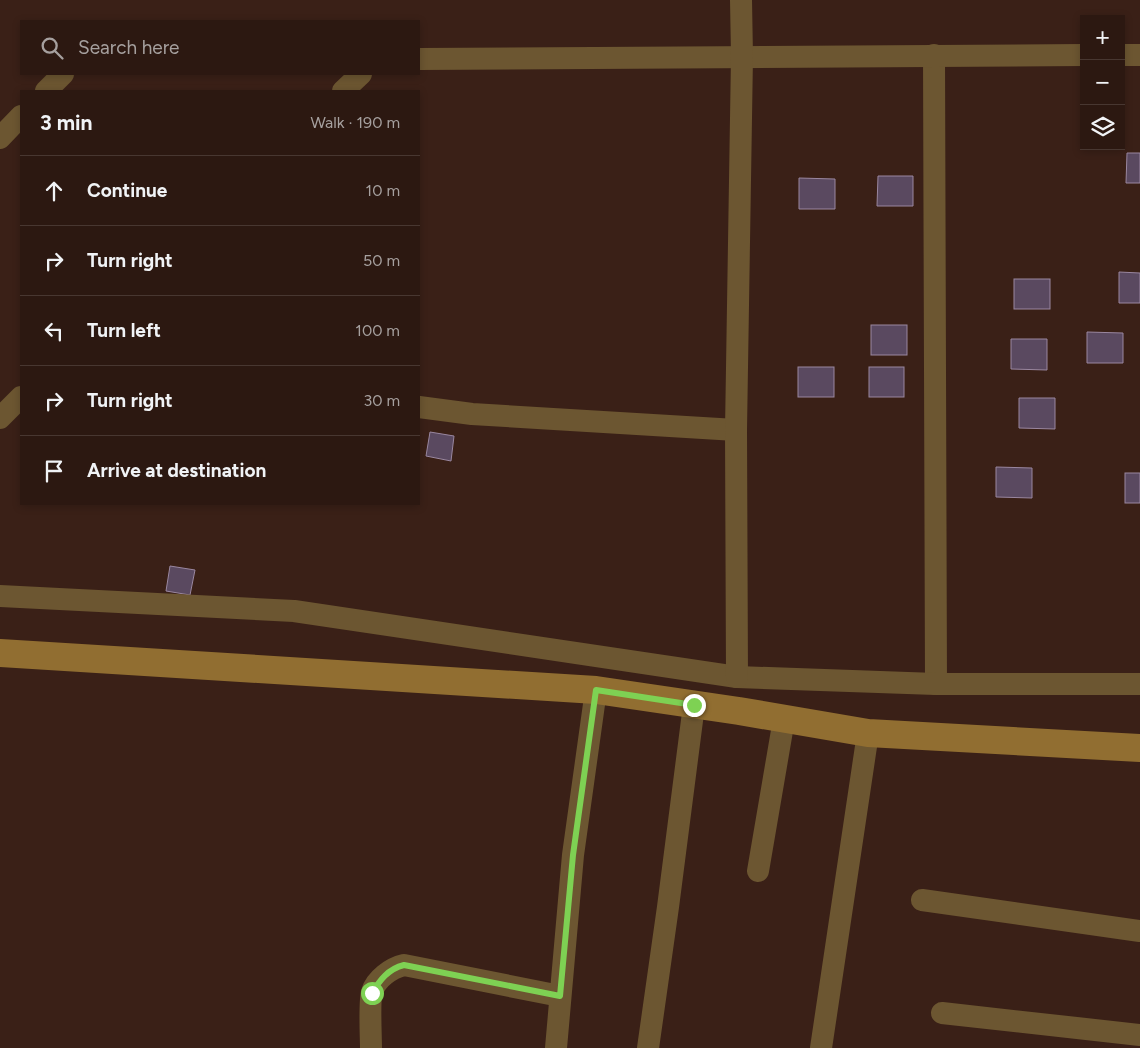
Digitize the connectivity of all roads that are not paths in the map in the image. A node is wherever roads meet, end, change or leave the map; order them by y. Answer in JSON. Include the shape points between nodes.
{"nodes":[{"id":1,"x":741,"y":0,"type":"edge"},
{"id":2,"x":1080,"y":55,"type":"edge"},
{"id":3,"x":1125,"y":55,"type":"edge"},
{"id":4,"x":1140,"y":55,"type":"edge"},
{"id":5,"x":742,"y":56,"type":"junction"},
{"id":6,"x":934,"y":56,"type":"junction"},
{"id":7,"x":420,"y":59,"type":"edge"},
{"id":8,"x":62,"y":75,"type":"edge"},
{"id":9,"x":360,"y":75,"type":"edge"},
{"id":10,"x":47,"y":90,"type":"edge"},
{"id":11,"x":343,"y":90,"type":"edge"},
{"id":12,"x":20,"y":117,"type":"edge"},
{"id":13,"x":0,"y":138,"type":"edge"},
{"id":14,"x":20,"y":398,"type":"edge"},
{"id":15,"x":420,"y":407,"type":"edge"},
{"id":16,"x":0,"y":418,"type":"edge"},
{"id":17,"x":736,"y":430,"type":"junction"},
{"id":18,"x":0,"y":596,"type":"edge"},
{"id":19,"x":0,"y":653,"type":"edge"},
{"id":20,"x":737,"y":677,"type":"junction"},
{"id":21,"x":936,"y":684,"type":"junction"},
{"id":22,"x":1140,"y":684,"type":"edge"},
{"id":23,"x":596,"y":690,"type":"junction"},
{"id":24,"x":694,"y":705,"type":"junction"},
{"id":25,"x":784,"y":719,"type":"junction"},
{"id":26,"x":868,"y":733,"type":"junction"},
{"id":27,"x":1140,"y":748,"type":"edge"},
{"id":28,"x":758,"y":872,"type":"dead end"},
{"id":29,"x":922,"y":900,"type":"dead end"},
{"id":30,"x":1140,"y":931,"type":"edge"},
{"id":31,"x":560,"y":996,"type":"junction"},
{"id":32,"x":942,"y":1013,"type":"dead end"},
{"id":33,"x":1140,"y":1035,"type":"edge"},
{"id":34,"x":371,"y":1048,"type":"edge"},
{"id":35,"x":556,"y":1048,"type":"edge"},
{"id":36,"x":648,"y":1048,"type":"edge"},
{"id":37,"x":821,"y":1048,"type":"edge"}],
"edges":[{"from":1,"to":5,"type":"street"},
{"from":2,"to":6,"type":"street"},
{"from":3,"to":4,"type":"street"},
{"from":5,"to":6,"type":"street"},
{"from":5,"to":7,"type":"street"},
{"from":5,"to":17,"type":"street"},
{"from":6,"to":21,"type":"street"},
{"from":8,"to":10,"type":"street"},
{"from":9,"to":11,"type":"street"},
{"from":12,"to":13,"type":"street"},
{"from":14,"to":16,"type":"street"},
{"from":15,"to":17,"type":"street","via":[[472,414]]},
{"from":17,"to":20,"type":"street"},
{"from":18,"to":20,"type":"street","via":[[294,611]]},
{"from":19,"to":23,"type":"street"},
{"from":20,"to":21,"type":"street"},
{"from":21,"to":22,"type":"street"},
{"from":23,"to":24,"type":"street"},
{"from":23,"to":31,"type":"street","via":[[573,855]]},
{"from":24,"to":25,"type":"street"},
{"from":24,"to":36,"type":"street"},
{"from":25,"to":26,"type":"street"},
{"from":25,"to":28,"type":"street"},
{"from":26,"to":27,"type":"street"},
{"from":26,"to":37,"type":"street"},
{"from":29,"to":30,"type":"street"},
{"from":31,"to":34,"type":"street","via":[[404,965],[394,967],[372,993]]},
{"from":31,"to":35,"type":"street"},
{"from":32,"to":33,"type":"street"}]}
